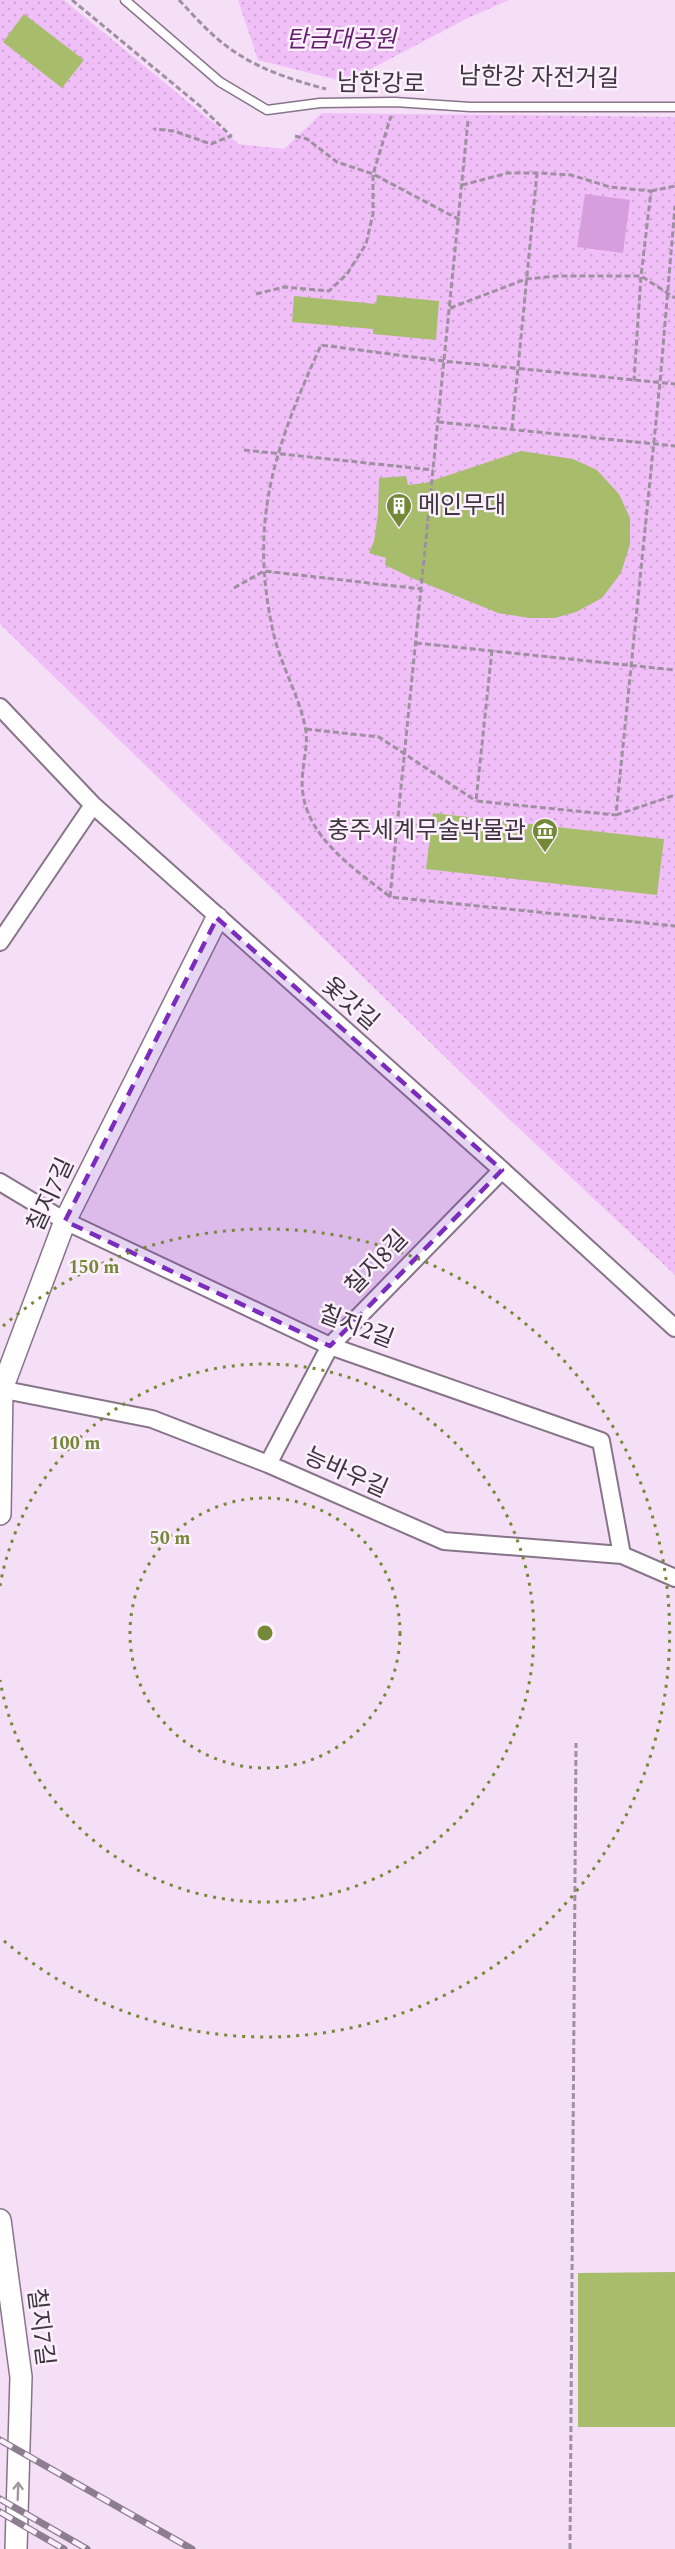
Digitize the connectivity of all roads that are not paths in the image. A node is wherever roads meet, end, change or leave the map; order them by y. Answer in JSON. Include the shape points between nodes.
{"nodes":[{"id":1,"x":125,"y":0,"type":"edge"},
{"id":2,"x":675,"y":107,"type":"edge"},
{"id":3,"x":0,"y":707,"type":"edge"},
{"id":4,"x":93,"y":806,"type":"junction"},
{"id":5,"x":217,"y":918,"type":"junction"},
{"id":6,"x":0,"y":942,"type":"edge"},
{"id":7,"x":502,"y":1170,"type":"junction"},
{"id":8,"x":0,"y":1182,"type":"edge"},
{"id":9,"x":65,"y":1221,"type":"junction"},
{"id":10,"x":675,"y":1328,"type":"edge"},
{"id":11,"x":330,"y":1346,"type":"junction"},
{"id":12,"x":1,"y":1389,"type":"edge"},
{"id":13,"x":268,"y":1464,"type":"junction"},
{"id":14,"x":0,"y":1514,"type":"edge"},
{"id":15,"x":622,"y":1555,"type":"junction"},
{"id":16,"x":675,"y":1578,"type":"edge"},
{"id":17,"x":0,"y":2220,"type":"edge"},
{"id":18,"x":16,"y":2549,"type":"edge"}],
"edges":[{"from":1,"to":2,"type":"lane","name":"남한강로","via":[[220,82],[267,110],[320,103],[395,102],[470,107]]},
{"from":3,"to":4,"type":"street","name":"옻갓길"},
{"from":4,"to":5,"type":"street","name":"옻갓길"},
{"from":4,"to":6,"type":"street"},
{"from":5,"to":7,"type":"street","name":"옻갓길"},
{"from":5,"to":9,"type":"street","name":"칠지7길"},
{"from":7,"to":10,"type":"street","name":"옻갓길"},
{"from":7,"to":11,"type":"street","name":"칠지8길"},
{"from":8,"to":9,"type":"street","name":"칠지2길"},
{"from":9,"to":11,"type":"street","name":"칠지2길"},
{"from":9,"to":12,"type":"street","name":"칠지7길"},
{"from":11,"to":13,"type":"street","name":"칠지8길"},
{"from":11,"to":15,"type":"street","name":"칠지2길","via":[[601,1441]]},
{"from":12,"to":13,"type":"street","name":"능바우길","via":[[152,1419]]},
{"from":12,"to":14,"type":"street","name":"칠지7길"},
{"from":13,"to":15,"type":"street","name":"능바우길","via":[[444,1541]]},
{"from":15,"to":16,"type":"street","name":"능바우길"},
{"from":18,"to":17,"type":"street","name":"칠지7길","one_way":true,"via":[[21,2377]]}]}
